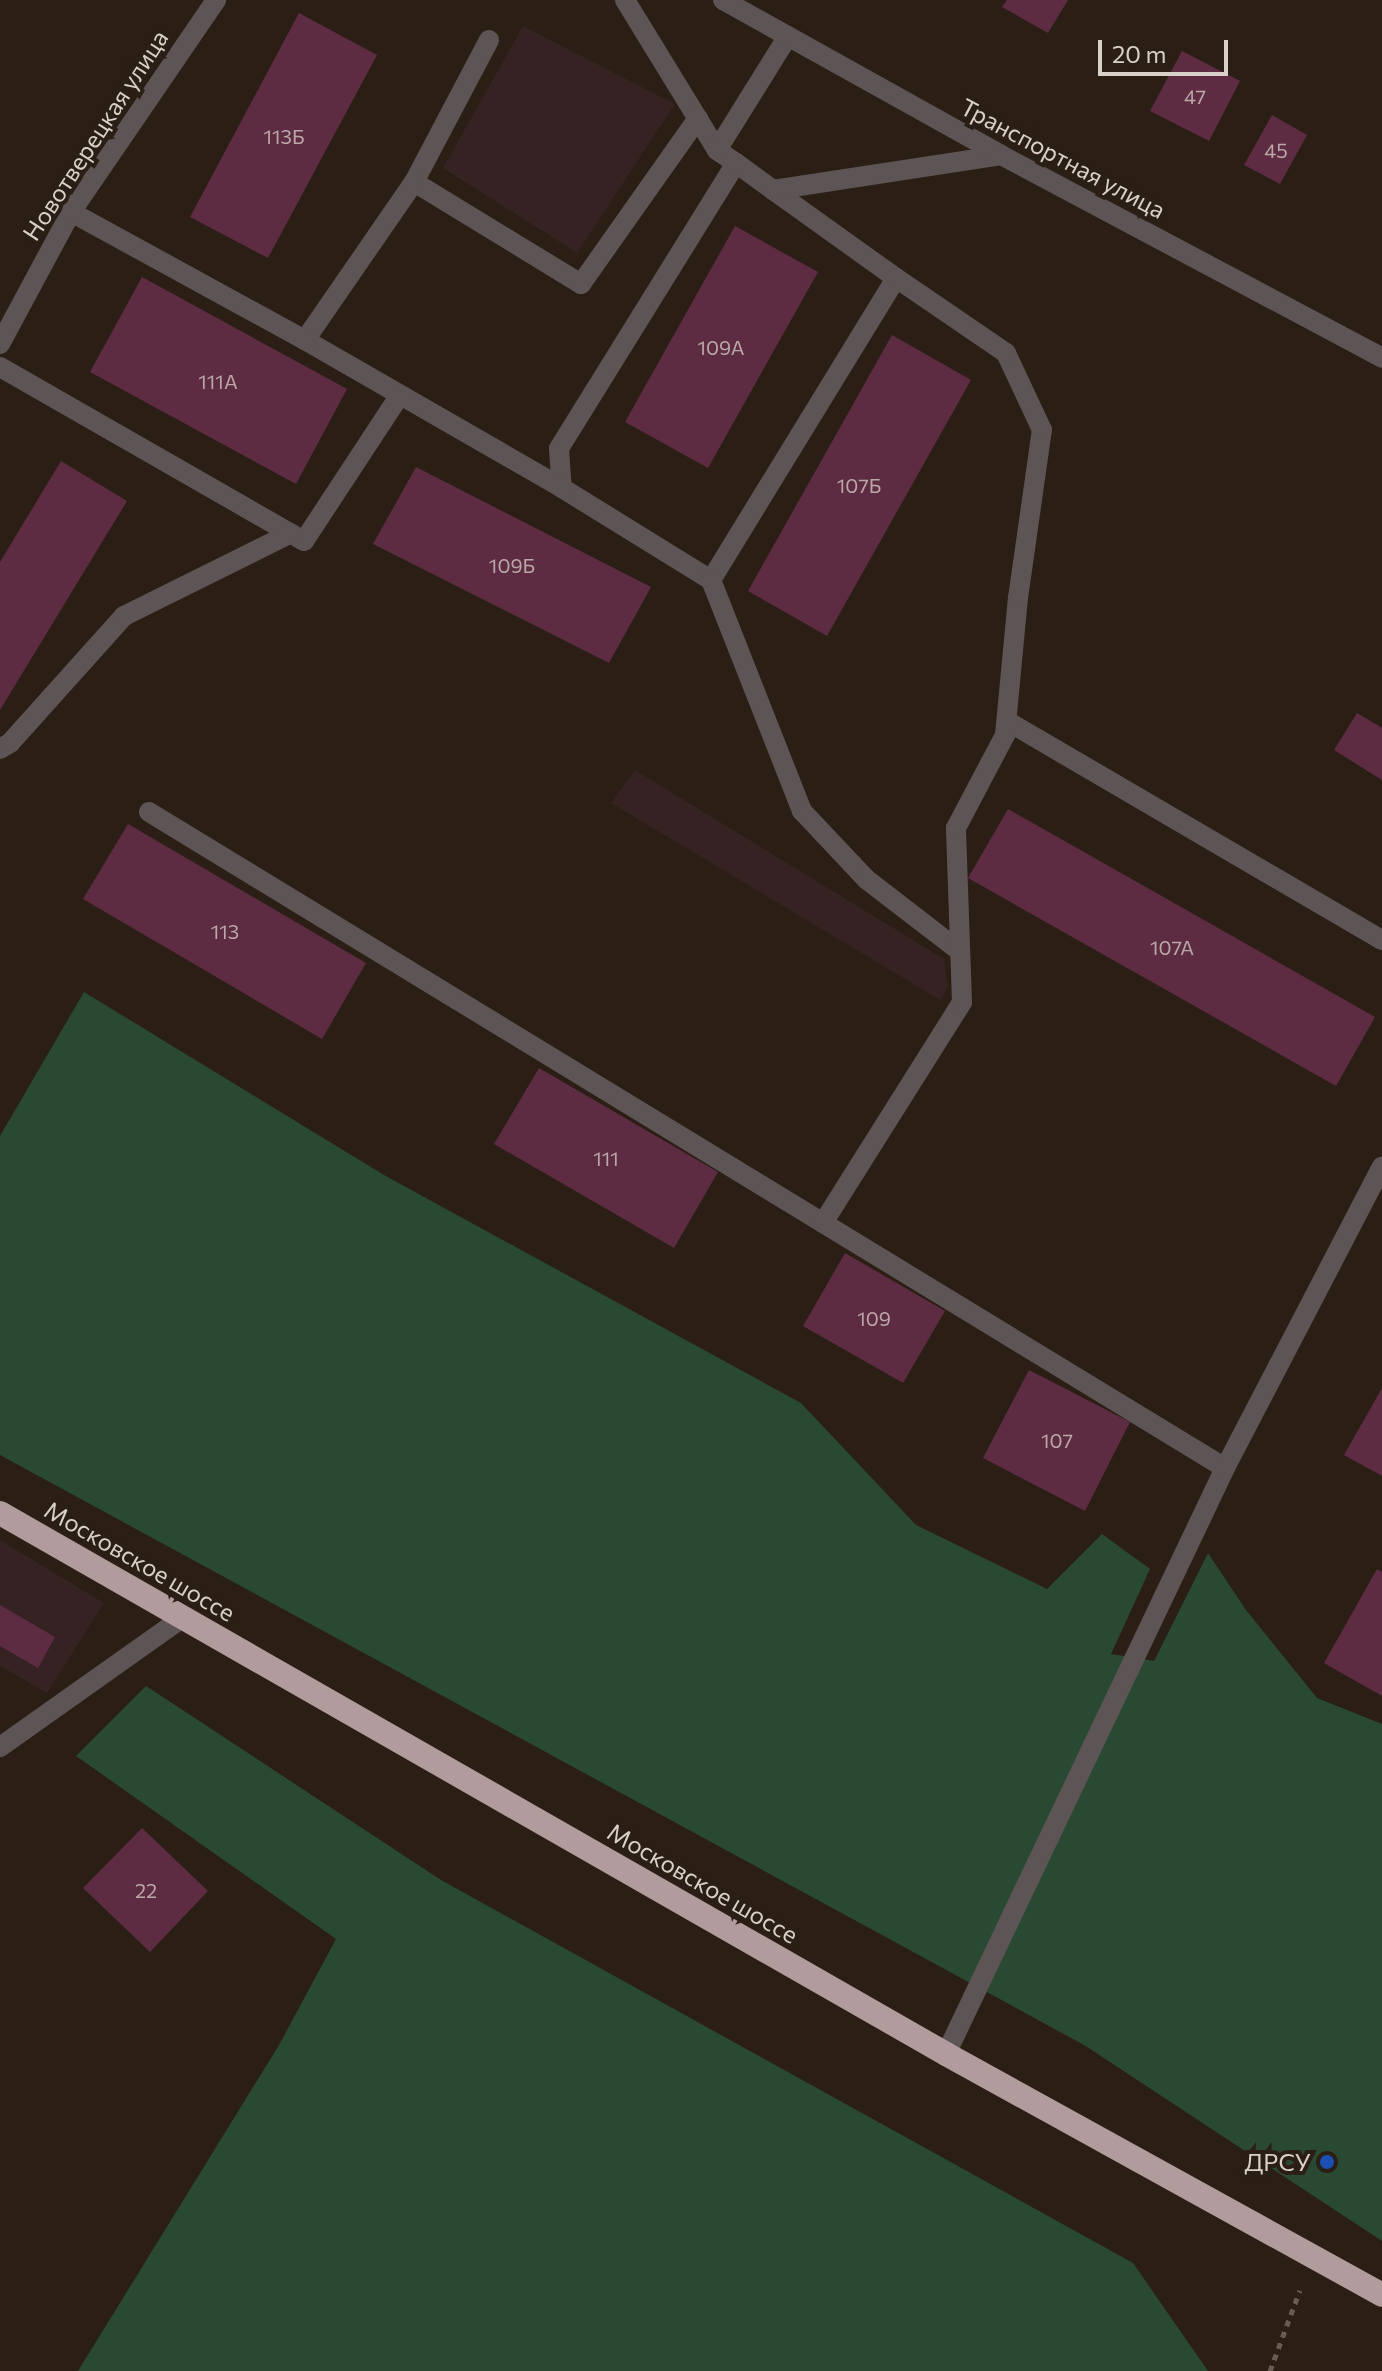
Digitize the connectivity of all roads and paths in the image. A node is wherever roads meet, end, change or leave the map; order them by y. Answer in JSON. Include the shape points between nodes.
{"nodes":[{"id":1,"x":216,"y":0,"type":"edge"},
{"id":2,"x":625,"y":0,"type":"edge"},
{"id":3,"x":723,"y":0,"type":"edge"},
{"id":4,"x":788,"y":36,"type":"junction"},
{"id":5,"x":489,"y":40,"type":"dead end"},
{"id":6,"x":698,"y":118,"type":"junction"},
{"id":7,"x":717,"y":150,"type":"junction"},
{"id":8,"x":1001,"y":155,"type":"junction"},
{"id":9,"x":736,"y":163,"type":"junction"},
{"id":10,"x":414,"y":182,"type":"junction"},
{"id":11,"x":773,"y":190,"type":"junction"},
{"id":12,"x":71,"y":212,"type":"junction"},
{"id":13,"x":896,"y":278,"type":"junction"},
{"id":14,"x":305,"y":340,"type":"junction"},
{"id":15,"x":0,"y":344,"type":"edge"},
{"id":16,"x":1382,"y":358,"type":"edge"},
{"id":17,"x":0,"y":367,"type":"edge"},
{"id":18,"x":400,"y":395,"type":"junction"},
{"id":19,"x":562,"y":488,"type":"junction"},
{"id":20,"x":291,"y":533,"type":"junction"},
{"id":21,"x":711,"y":580,"type":"junction"},
{"id":22,"x":1007,"y":721,"type":"junction"},
{"id":23,"x":0,"y":749,"type":"edge"},
{"id":24,"x":149,"y":812,"type":"dead end"},
{"id":25,"x":1382,"y":940,"type":"edge"},
{"id":26,"x":957,"y":949,"type":"junction"},
{"id":27,"x":1382,"y":1166,"type":"edge"},
{"id":28,"x":823,"y":1223,"type":"junction"},
{"id":29,"x":1225,"y":1468,"type":"junction"},
{"id":30,"x":0,"y":1513,"type":"edge"},
{"id":31,"x":182,"y":1618,"type":"junction"},
{"id":32,"x":0,"y":1747,"type":"edge"},
{"id":33,"x":946,"y":2054,"type":"junction"},
{"id":34,"x":1313,"y":2256,"type":"junction"},
{"id":35,"x":1382,"y":2295,"type":"edge"},
{"id":36,"x":1270,"y":2371,"type":"edge"}],
"edges":[{"from":1,"to":12,"type":"street","name":"Новотверецкая улица"},
{"from":2,"to":6,"type":"street"},
{"from":3,"to":4,"type":"street","name":"Транспортная улица"},
{"from":4,"to":7,"type":"street"},
{"from":4,"to":8,"type":"street","name":"Транспортная улица"},
{"from":5,"to":10,"type":"street"},
{"from":6,"to":7,"type":"street"},
{"from":6,"to":10,"type":"street","via":[[581,284]]},
{"from":7,"to":9,"type":"street"},
{"from":8,"to":11,"type":"street"},
{"from":8,"to":16,"type":"street","name":"Транспортная улица"},
{"from":9,"to":11,"type":"street"},
{"from":9,"to":19,"type":"street","via":[[559,449]]},
{"from":10,"to":14,"type":"street"},
{"from":11,"to":13,"type":"street"},
{"from":12,"to":14,"type":"street"},
{"from":12,"to":15,"type":"street","name":"Новотверецкая улица"},
{"from":13,"to":21,"type":"street"},
{"from":13,"to":22,"type":"street","via":[[1006,353],[1042,430]]},
{"from":14,"to":18,"type":"street"},
{"from":17,"to":20,"type":"street"},
{"from":18,"to":19,"type":"street"},
{"from":18,"to":20,"type":"street","via":[[304,541]]},
{"from":19,"to":21,"type":"street"},
{"from":20,"to":23,"type":"street","via":[[124,616]]},
{"from":21,"to":26,"type":"street","via":[[802,811],[866,879]]},
{"from":22,"to":25,"type":"street"},
{"from":22,"to":26,"type":"street","via":[[1005,735],[956,828]]},
{"from":24,"to":28,"type":"street"},
{"from":26,"to":28,"type":"street","via":[[962,1002]]},
{"from":27,"to":29,"type":"street"},
{"from":28,"to":29,"type":"street"},
{"from":29,"to":33,"type":"street"},
{"from":30,"to":31,"type":"highway","name":"Московское шоссе"},
{"from":31,"to":32,"type":"street"},
{"from":31,"to":33,"type":"highway","name":"Московское шоссе"},
{"from":33,"to":34,"type":"highway","name":"Московское шоссе"},
{"from":34,"to":35,"type":"highway","name":"Московское шоссе"},
{"from":34,"to":36,"type":"path"}]}
